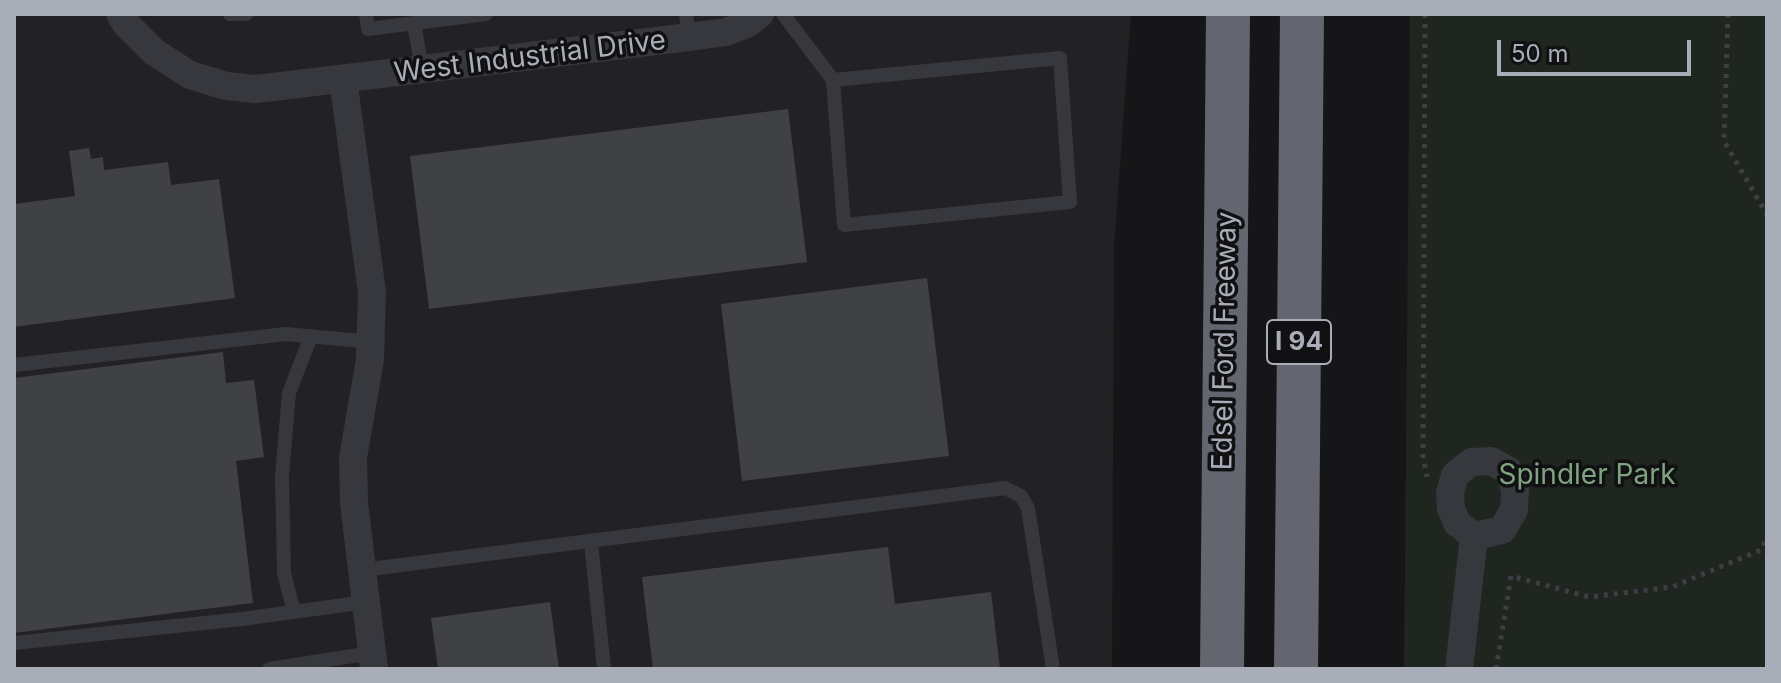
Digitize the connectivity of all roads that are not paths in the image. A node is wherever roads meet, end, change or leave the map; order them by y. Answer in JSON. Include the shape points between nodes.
{"nodes":[{"id":1,"x":120,"y":14,"type":"edge"},
{"id":2,"x":230,"y":14,"type":"edge"},
{"id":3,"x":246,"y":14,"type":"edge"},
{"id":4,"x":366,"y":14,"type":"edge"},
{"id":5,"x":486,"y":14,"type":"edge"},
{"id":6,"x":760,"y":14,"type":"edge"},
{"id":7,"x":783,"y":14,"type":"edge"},
{"id":8,"x":1228,"y":14,"type":"edge"},
{"id":9,"x":1302,"y":14,"type":"edge"},
{"id":10,"x":414,"y":23,"type":"junction"},
{"id":11,"x":687,"y":26,"type":"edge"},
{"id":12,"x":422,"y":69,"type":"junction"},
{"id":13,"x":343,"y":79,"type":"junction"},
{"id":14,"x":833,"y":80,"type":"junction"},
{"id":15,"x":311,"y":336,"type":"junction"},
{"id":16,"x":372,"y":342,"type":"junction"},
{"id":17,"x":14,"y":365,"type":"edge"},
{"id":18,"x":1474,"y":536,"type":"dead end"},
{"id":19,"x":591,"y":542,"type":"junction"},
{"id":20,"x":362,"y":570,"type":"junction"},
{"id":21,"x":366,"y":602,"type":"junction"},
{"id":22,"x":294,"y":612,"type":"junction"},
{"id":23,"x":14,"y":643,"type":"edge"},
{"id":24,"x":373,"y":661,"type":"edge"},
{"id":25,"x":269,"y":669,"type":"edge"},
{"id":26,"x":604,"y":669,"type":"edge"},
{"id":27,"x":1053,"y":669,"type":"edge"},
{"id":28,"x":1222,"y":669,"type":"edge"},
{"id":29,"x":1296,"y":669,"type":"edge"},
{"id":30,"x":1459,"y":669,"type":"edge"}],
"edges":[{"from":1,"to":13,"type":"street","name":"West Industrial Drive","via":[[154,52],[190,75],[226,86],[256,89]]},
{"from":2,"to":3,"type":"lane"},
{"from":4,"to":10,"type":"lane","via":[[368,29]]},
{"from":5,"to":10,"type":"lane"},
{"from":6,"to":11,"type":"street","name":"West Industrial Drive","via":[[726,32]]},
{"from":7,"to":14,"type":"lane"},
{"from":8,"to":28,"type":"highway","name":"Edsel Ford Freeway"},
{"from":9,"to":29,"type":"highway","number":"I 94"},
{"from":10,"to":12,"type":"lane"},
{"from":11,"to":12,"type":"street","name":"West Industrial Drive"},
{"from":12,"to":13,"type":"street","name":"West Industrial Drive"},
{"from":13,"to":16,"type":"street","via":[[372,292]]},
{"from":14,"to":14,"type":"lane","via":[[844,225],[1070,202],[1060,58]]},
{"from":15,"to":16,"type":"lane"},
{"from":15,"to":17,"type":"lane","via":[[286,334]]},
{"from":15,"to":22,"type":"lane","via":[[289,393],[282,476],[284,573]]},
{"from":16,"to":20,"type":"street","via":[[353,458]]},
{"from":18,"to":30,"type":"street"},
{"from":19,"to":20,"type":"lane"},
{"from":19,"to":26,"type":"lane"},
{"from":19,"to":27,"type":"lane","via":[[1005,488],[1021,496],[1028,508]]},
{"from":20,"to":21,"type":"street"},
{"from":21,"to":22,"type":"lane"},
{"from":21,"to":24,"type":"street"},
{"from":22,"to":23,"type":"lane"},
{"from":24,"to":25,"type":"lane"}]}
